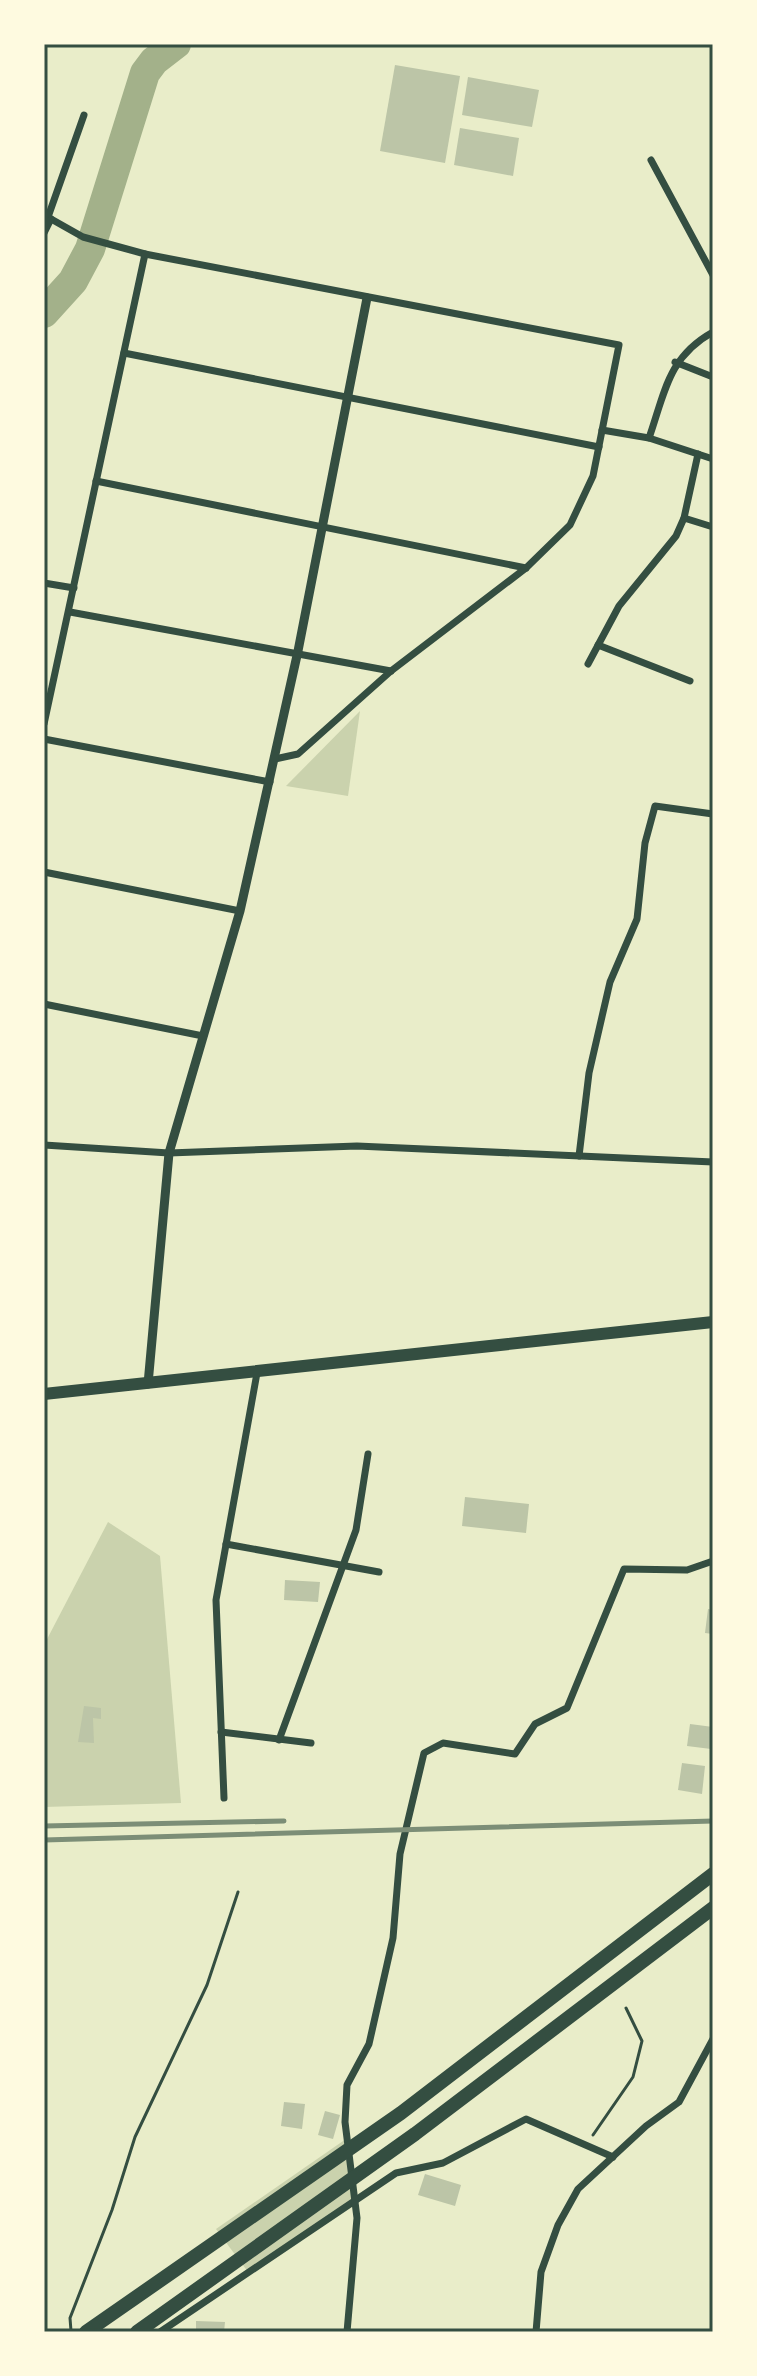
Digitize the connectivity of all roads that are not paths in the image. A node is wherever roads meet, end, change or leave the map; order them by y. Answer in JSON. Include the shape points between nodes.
{"nodes":[{"id":1,"x":84,"y":115,"type":"dead end"},
{"id":2,"x":651,"y":160,"type":"dead end"},
{"id":3,"x":48,"y":217,"type":"edge"},
{"id":4,"x":44,"y":233,"type":"edge"},
{"id":5,"x":145,"y":254,"type":"junction"},
{"id":6,"x":713,"y":275,"type":"edge"},
{"id":7,"x":367,"y":298,"type":"junction"},
{"id":8,"x":713,"y":332,"type":"edge"},
{"id":9,"x":124,"y":353,"type":"junction"},
{"id":10,"x":675,"y":362,"type":"junction"},
{"id":11,"x":713,"y":377,"type":"edge"},
{"id":12,"x":347,"y":396,"type":"junction"},
{"id":13,"x":602,"y":430,"type":"junction"},
{"id":14,"x":649,"y":438,"type":"junction"},
{"id":15,"x":599,"y":447,"type":"junction"},
{"id":16,"x":698,"y":454,"type":"junction"},
{"id":17,"x":713,"y":459,"type":"edge"},
{"id":18,"x":96,"y":481,"type":"junction"},
{"id":19,"x":684,"y":518,"type":"junction"},
{"id":20,"x":321,"y":526,"type":"junction"},
{"id":21,"x":713,"y":527,"type":"edge"},
{"id":22,"x":526,"y":568,"type":"junction"},
{"id":23,"x":44,"y":583,"type":"edge"},
{"id":24,"x":74,"y":588,"type":"junction"},
{"id":25,"x":70,"y":612,"type":"junction"},
{"id":26,"x":598,"y":645,"type":"junction"},
{"id":27,"x":298,"y":651,"type":"junction"},
{"id":28,"x":588,"y":664,"type":"dead end"},
{"id":29,"x":391,"y":671,"type":"junction"},
{"id":30,"x":690,"y":681,"type":"dead end"},
{"id":31,"x":44,"y":721,"type":"edge"},
{"id":32,"x":44,"y":739,"type":"edge"},
{"id":33,"x":275,"y":759,"type":"junction"},
{"id":34,"x":270,"y":782,"type":"junction"},
{"id":35,"x":713,"y":814,"type":"edge"},
{"id":36,"x":44,"y":872,"type":"edge"},
{"id":37,"x":240,"y":911,"type":"junction"},
{"id":38,"x":44,"y":1004,"type":"edge"},
{"id":39,"x":203,"y":1036,"type":"junction"},
{"id":40,"x":44,"y":1145,"type":"edge"},
{"id":41,"x":169,"y":1153,"type":"junction"},
{"id":42,"x":579,"y":1156,"type":"junction"},
{"id":43,"x":713,"y":1162,"type":"edge"},
{"id":44,"x":713,"y":1322,"type":"edge"},
{"id":45,"x":257,"y":1373,"type":"junction"},
{"id":46,"x":148,"y":1384,"type":"junction"},
{"id":47,"x":44,"y":1394,"type":"edge"},
{"id":48,"x":368,"y":1454,"type":"dead end"},
{"id":49,"x":226,"y":1544,"type":"junction"},
{"id":50,"x":713,"y":1561,"type":"edge"},
{"id":51,"x":344,"y":1565,"type":"junction"},
{"id":52,"x":379,"y":1572,"type":"dead end"},
{"id":53,"x":221,"y":1732,"type":"junction"},
{"id":54,"x":279,"y":1740,"type":"junction"},
{"id":55,"x":311,"y":1743,"type":"dead end"},
{"id":56,"x":224,"y":1798,"type":"dead end"},
{"id":57,"x":713,"y":1874,"type":"edge"},
{"id":58,"x":713,"y":1908,"type":"edge"},
{"id":59,"x":713,"y":2039,"type":"edge"},
{"id":60,"x":613,"y":2157,"type":"junction"},
{"id":61,"x":356,"y":2201,"type":"junction"},
{"id":62,"x":86,"y":2332,"type":"edge"},
{"id":63,"x":137,"y":2332,"type":"edge"},
{"id":64,"x":160,"y":2332,"type":"edge"},
{"id":65,"x":347,"y":2332,"type":"edge"},
{"id":66,"x":536,"y":2332,"type":"edge"}],
"edges":[{"from":1,"to":3,"type":"street"},
{"from":2,"to":6,"type":"street"},
{"from":3,"to":4,"type":"street"},
{"from":3,"to":5,"type":"street","via":[[83,237]]},
{"from":5,"to":7,"type":"street"},
{"from":5,"to":9,"type":"street"},
{"from":7,"to":12,"type":"street"},
{"from":7,"to":13,"type":"street","via":[[619,345]]},
{"from":8,"to":10,"type":"street"},
{"from":9,"to":12,"type":"street"},
{"from":9,"to":18,"type":"street"},
{"from":10,"to":11,"type":"street"},
{"from":10,"to":14,"type":"street"},
{"from":12,"to":15,"type":"street"},
{"from":12,"to":20,"type":"street"},
{"from":13,"to":14,"type":"street"},
{"from":13,"to":15,"type":"street"},
{"from":14,"to":16,"type":"street"},
{"from":15,"to":22,"type":"street","via":[[593,476],[570,525]]},
{"from":16,"to":17,"type":"street"},
{"from":16,"to":19,"type":"street"},
{"from":18,"to":20,"type":"street"},
{"from":18,"to":24,"type":"street"},
{"from":19,"to":21,"type":"street"},
{"from":19,"to":26,"type":"street","via":[[676,536],[619,606]]},
{"from":20,"to":22,"type":"street"},
{"from":20,"to":27,"type":"street"},
{"from":22,"to":29,"type":"street"},
{"from":23,"to":24,"type":"street"},
{"from":24,"to":25,"type":"street"},
{"from":25,"to":27,"type":"street"},
{"from":25,"to":31,"type":"street"},
{"from":26,"to":28,"type":"street"},
{"from":26,"to":30,"type":"street"},
{"from":27,"to":29,"type":"street"},
{"from":27,"to":33,"type":"street"},
{"from":29,"to":33,"type":"street","via":[[298,754]]},
{"from":32,"to":34,"type":"street"},
{"from":33,"to":34,"type":"street"},
{"from":34,"to":37,"type":"street"},
{"from":35,"to":42,"type":"street","via":[[655,806],[645,843],[637,919],[610,982],[589,1073]]},
{"from":36,"to":37,"type":"street"},
{"from":37,"to":39,"type":"street"},
{"from":38,"to":39,"type":"street"},
{"from":39,"to":41,"type":"street"},
{"from":40,"to":41,"type":"street"},
{"from":41,"to":42,"type":"street","via":[[357,1146]]},
{"from":41,"to":46,"type":"street"},
{"from":42,"to":43,"type":"street"},
{"from":44,"to":45,"type":"main road"},
{"from":45,"to":46,"type":"main road"},
{"from":45,"to":49,"type":"street"},
{"from":46,"to":47,"type":"main road"},
{"from":48,"to":51,"type":"street","via":[[356,1530]]},
{"from":49,"to":51,"type":"street"},
{"from":49,"to":53,"type":"street","via":[[216,1600]]},
{"from":50,"to":61,"type":"street","via":[[687,1570],[624,1569],[567,1708],[535,1724],[515,1754],[443,1743],[424,1753],[400,1854],[393,1938],[369,2044],[347,2085],[345,2122]]},
{"from":51,"to":52,"type":"street"},
{"from":51,"to":54,"type":"street"},
{"from":53,"to":54,"type":"street"},
{"from":53,"to":56,"type":"street"},
{"from":54,"to":55,"type":"street"},
{"from":57,"to":62,"type":"highway","via":[[401,2113]]},
{"from":58,"to":63,"type":"highway","via":[[415,2134]]},
{"from":59,"to":60,"type":"street","via":[[679,2102]]},
{"from":60,"to":61,"type":"street","via":[[526,2119],[443,2163],[396,2173]]},
{"from":60,"to":66,"type":"street","via":[[578,2189],[558,2225],[541,2272]]},
{"from":61,"to":64,"type":"street"},
{"from":61,"to":65,"type":"street"}]}
